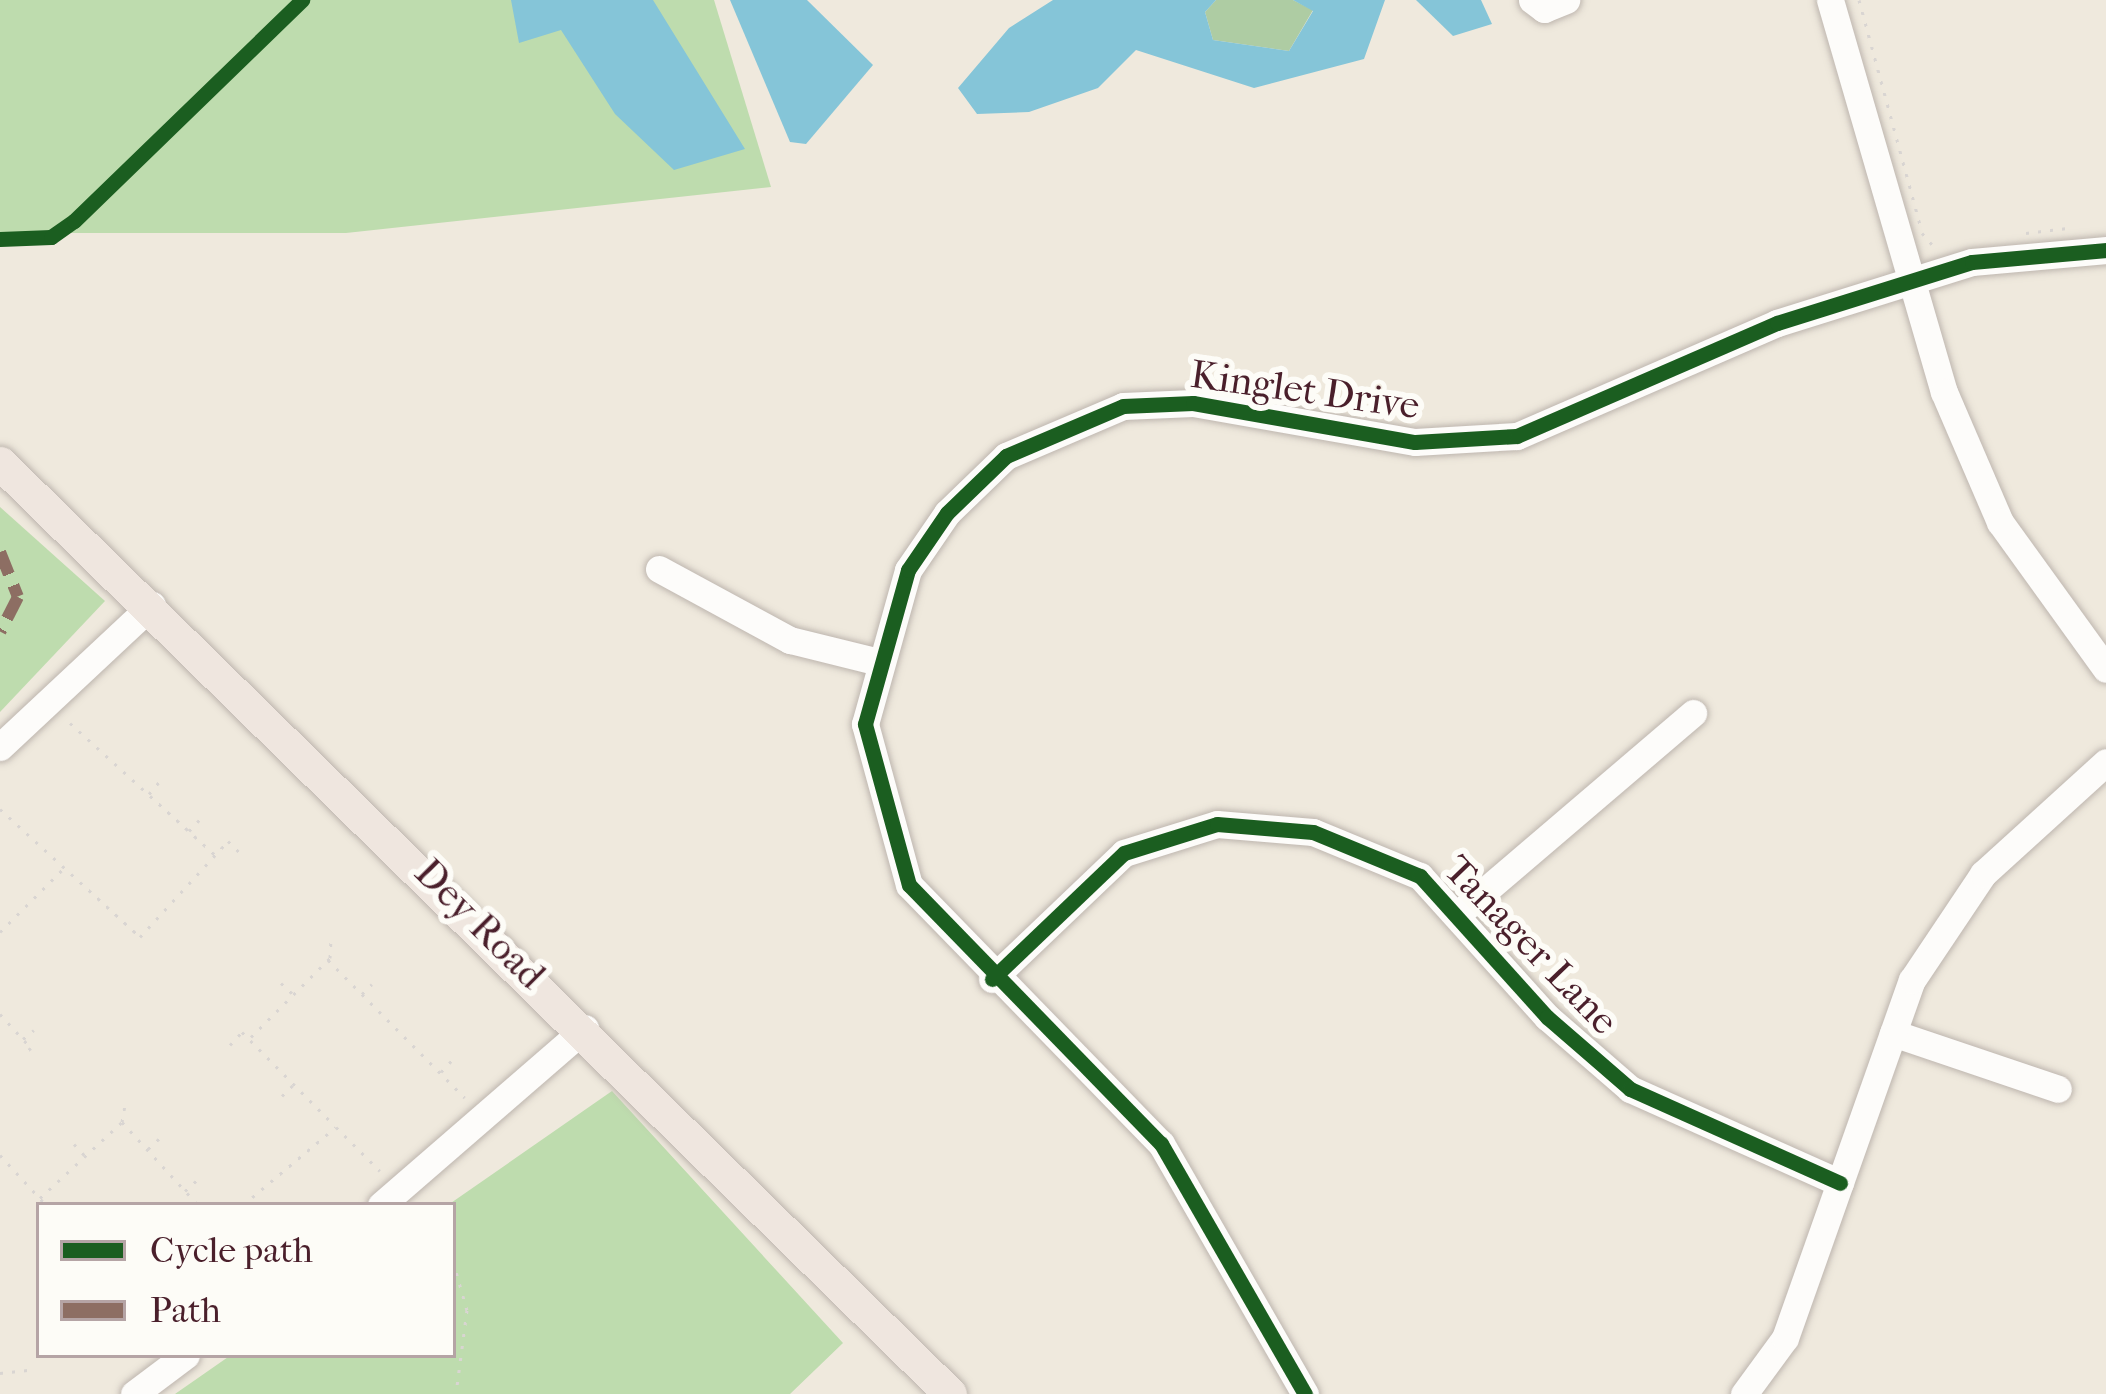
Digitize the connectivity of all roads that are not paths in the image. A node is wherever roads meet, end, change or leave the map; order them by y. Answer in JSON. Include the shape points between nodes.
{"nodes":[{"id":1,"x":1532,"y":0,"type":"edge"},
{"id":2,"x":1566,"y":0,"type":"edge"},
{"id":3,"x":1829,"y":0,"type":"edge"},
{"id":4,"x":2106,"y":250,"type":"edge"},
{"id":5,"x":1914,"y":280,"type":"junction"},
{"id":6,"x":0,"y":463,"type":"edge"},
{"id":7,"x":659,"y":569,"type":"dead end"},
{"id":8,"x":152,"y":605,"type":"junction"},
{"id":9,"x":875,"y":661,"type":"junction"},
{"id":10,"x":2106,"y":669,"type":"edge"},
{"id":11,"x":1693,"y":713,"type":"dead end"},
{"id":12,"x":0,"y":747,"type":"edge"},
{"id":13,"x":2106,"y":762,"type":"edge"},
{"id":14,"x":1460,"y":913,"type":"junction"},
{"id":15,"x":992,"y":979,"type":"junction"},
{"id":16,"x":585,"y":1028,"type":"junction"},
{"id":17,"x":1893,"y":1033,"type":"junction"},
{"id":18,"x":2058,"y":1089,"type":"dead end"},
{"id":19,"x":1840,"y":1183,"type":"junction"},
{"id":20,"x":390,"y":1198,"type":"edge"},
{"id":21,"x":182,"y":1358,"type":"edge"},
{"id":22,"x":134,"y":1394,"type":"edge"},
{"id":23,"x":950,"y":1394,"type":"edge"},
{"id":24,"x":1305,"y":1394,"type":"edge"},
{"id":25,"x":1744,"y":1394,"type":"edge"}],
"edges":[{"from":1,"to":2,"type":"street","via":[[1544,9]]},
{"from":3,"to":5,"type":"street"},
{"from":4,"to":5,"type":"street","name":"Kinglet Drive","via":[[1972,262]]},
{"from":5,"to":9,"type":"street","name":"Kinglet Drive","via":[[1706,349],[1517,436],[1415,442],[1193,403],[1123,406],[1006,455],[947,513],[908,570]]},
{"from":5,"to":10,"type":"street","via":[[1944,392],[2000,522]]},
{"from":6,"to":8,"type":"main road","name":"Dey Road"},
{"from":7,"to":9,"type":"street","via":[[790,640]]},
{"from":8,"to":12,"type":"street"},
{"from":8,"to":16,"type":"main road","name":"Dey Road"},
{"from":9,"to":15,"type":"street","name":"Kinglet Drive","via":[[866,724],[888,831],[909,885]]},
{"from":11,"to":14,"type":"street"},
{"from":13,"to":17,"type":"street","via":[[1983,874],[1922,962]]},
{"from":14,"to":15,"type":"street","name":"Tanager Lane","via":[[1378,851],[1262,822],[1217,824],[1124,854]]},
{"from":14,"to":19,"type":"street","name":"Tanager Lane","via":[[1547,1017],[1630,1089]]},
{"from":15,"to":24,"type":"street","name":"Kinglet Drive","via":[[1161,1144]]},
{"from":16,"to":20,"type":"street"},
{"from":16,"to":23,"type":"main road","name":"Dey Road"},
{"from":17,"to":18,"type":"street"},
{"from":17,"to":19,"type":"street"},
{"from":19,"to":25,"type":"street","via":[[1785,1338]]},
{"from":21,"to":22,"type":"street"}]}
